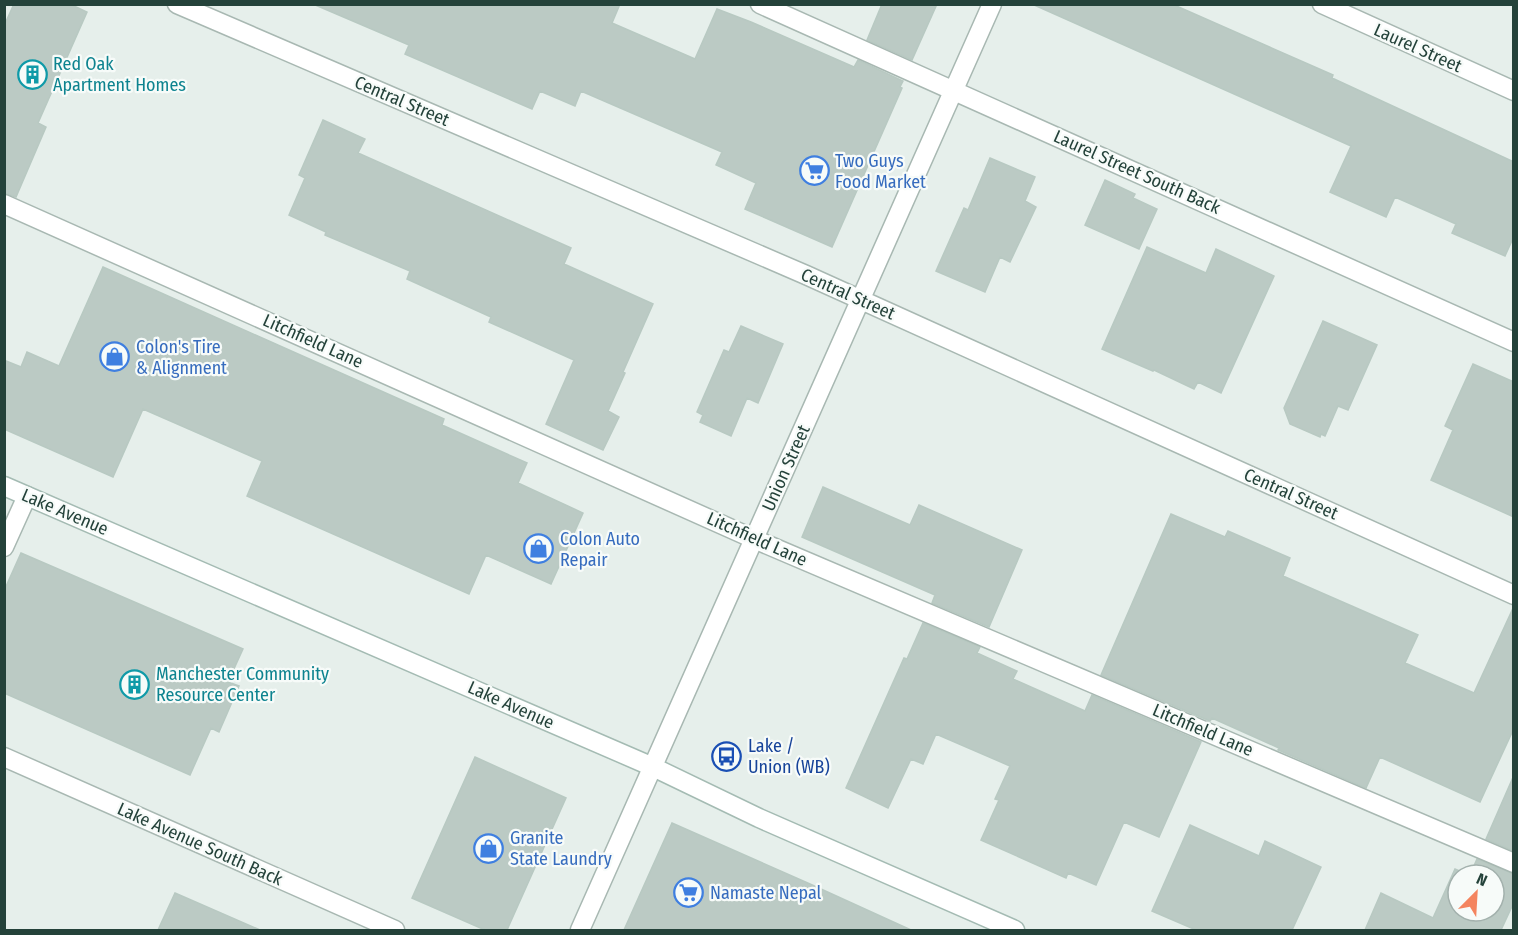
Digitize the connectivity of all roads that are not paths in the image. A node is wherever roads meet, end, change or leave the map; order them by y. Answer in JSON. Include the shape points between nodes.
{"nodes":[{"id":1,"x":177,"y":4,"type":"edge"},
{"id":2,"x":760,"y":4,"type":"edge"},
{"id":3,"x":992,"y":4,"type":"edge"},
{"id":4,"x":1322,"y":4,"type":"edge"},
{"id":5,"x":954,"y":90,"type":"junction"},
{"id":6,"x":1514,"y":91,"type":"edge"},
{"id":7,"x":4,"y":204,"type":"edge"},
{"id":8,"x":861,"y":300,"type":"junction"},
{"id":9,"x":1514,"y":342,"type":"edge"},
{"id":10,"x":4,"y":486,"type":"edge"},
{"id":11,"x":27,"y":496,"type":"junction"},
{"id":12,"x":754,"y":539,"type":"junction"},
{"id":13,"x":4,"y":547,"type":"edge"},
{"id":14,"x":1514,"y":595,"type":"edge"},
{"id":15,"x":4,"y":757,"type":"edge"},
{"id":16,"x":652,"y":767,"type":"junction"},
{"id":17,"x":1514,"y":863,"type":"edge"},
{"id":18,"x":395,"y":930,"type":"edge"},
{"id":19,"x":580,"y":930,"type":"edge"},
{"id":20,"x":1015,"y":930,"type":"edge"}],
"edges":[{"from":1,"to":8,"type":"street","name":"Central Street"},
{"from":2,"to":5,"type":"street","name":"Laurel Street South Back"},
{"from":3,"to":5,"type":"street","name":"Union Street"},
{"from":4,"to":6,"type":"street","name":"Laurel Street"},
{"from":5,"to":8,"type":"street","name":"Union Street"},
{"from":5,"to":9,"type":"street","name":"Laurel Street South Back"},
{"from":7,"to":12,"type":"street","name":"Litchfield Lane"},
{"from":8,"to":12,"type":"street","name":"Union Street"},
{"from":8,"to":14,"type":"street","name":"Central Street"},
{"from":10,"to":11,"type":"street","name":"Lake Avenue"},
{"from":11,"to":13,"type":"street"},
{"from":11,"to":16,"type":"street","name":"Lake Avenue"},
{"from":12,"to":16,"type":"street","name":"Union Street"},
{"from":12,"to":17,"type":"street","name":"Litchfield Lane"},
{"from":15,"to":18,"type":"street","name":"Lake Avenue South Back"},
{"from":16,"to":19,"type":"street","name":"Union Street"},
{"from":16,"to":20,"type":"street","name":"Lake Avenue"}]}
